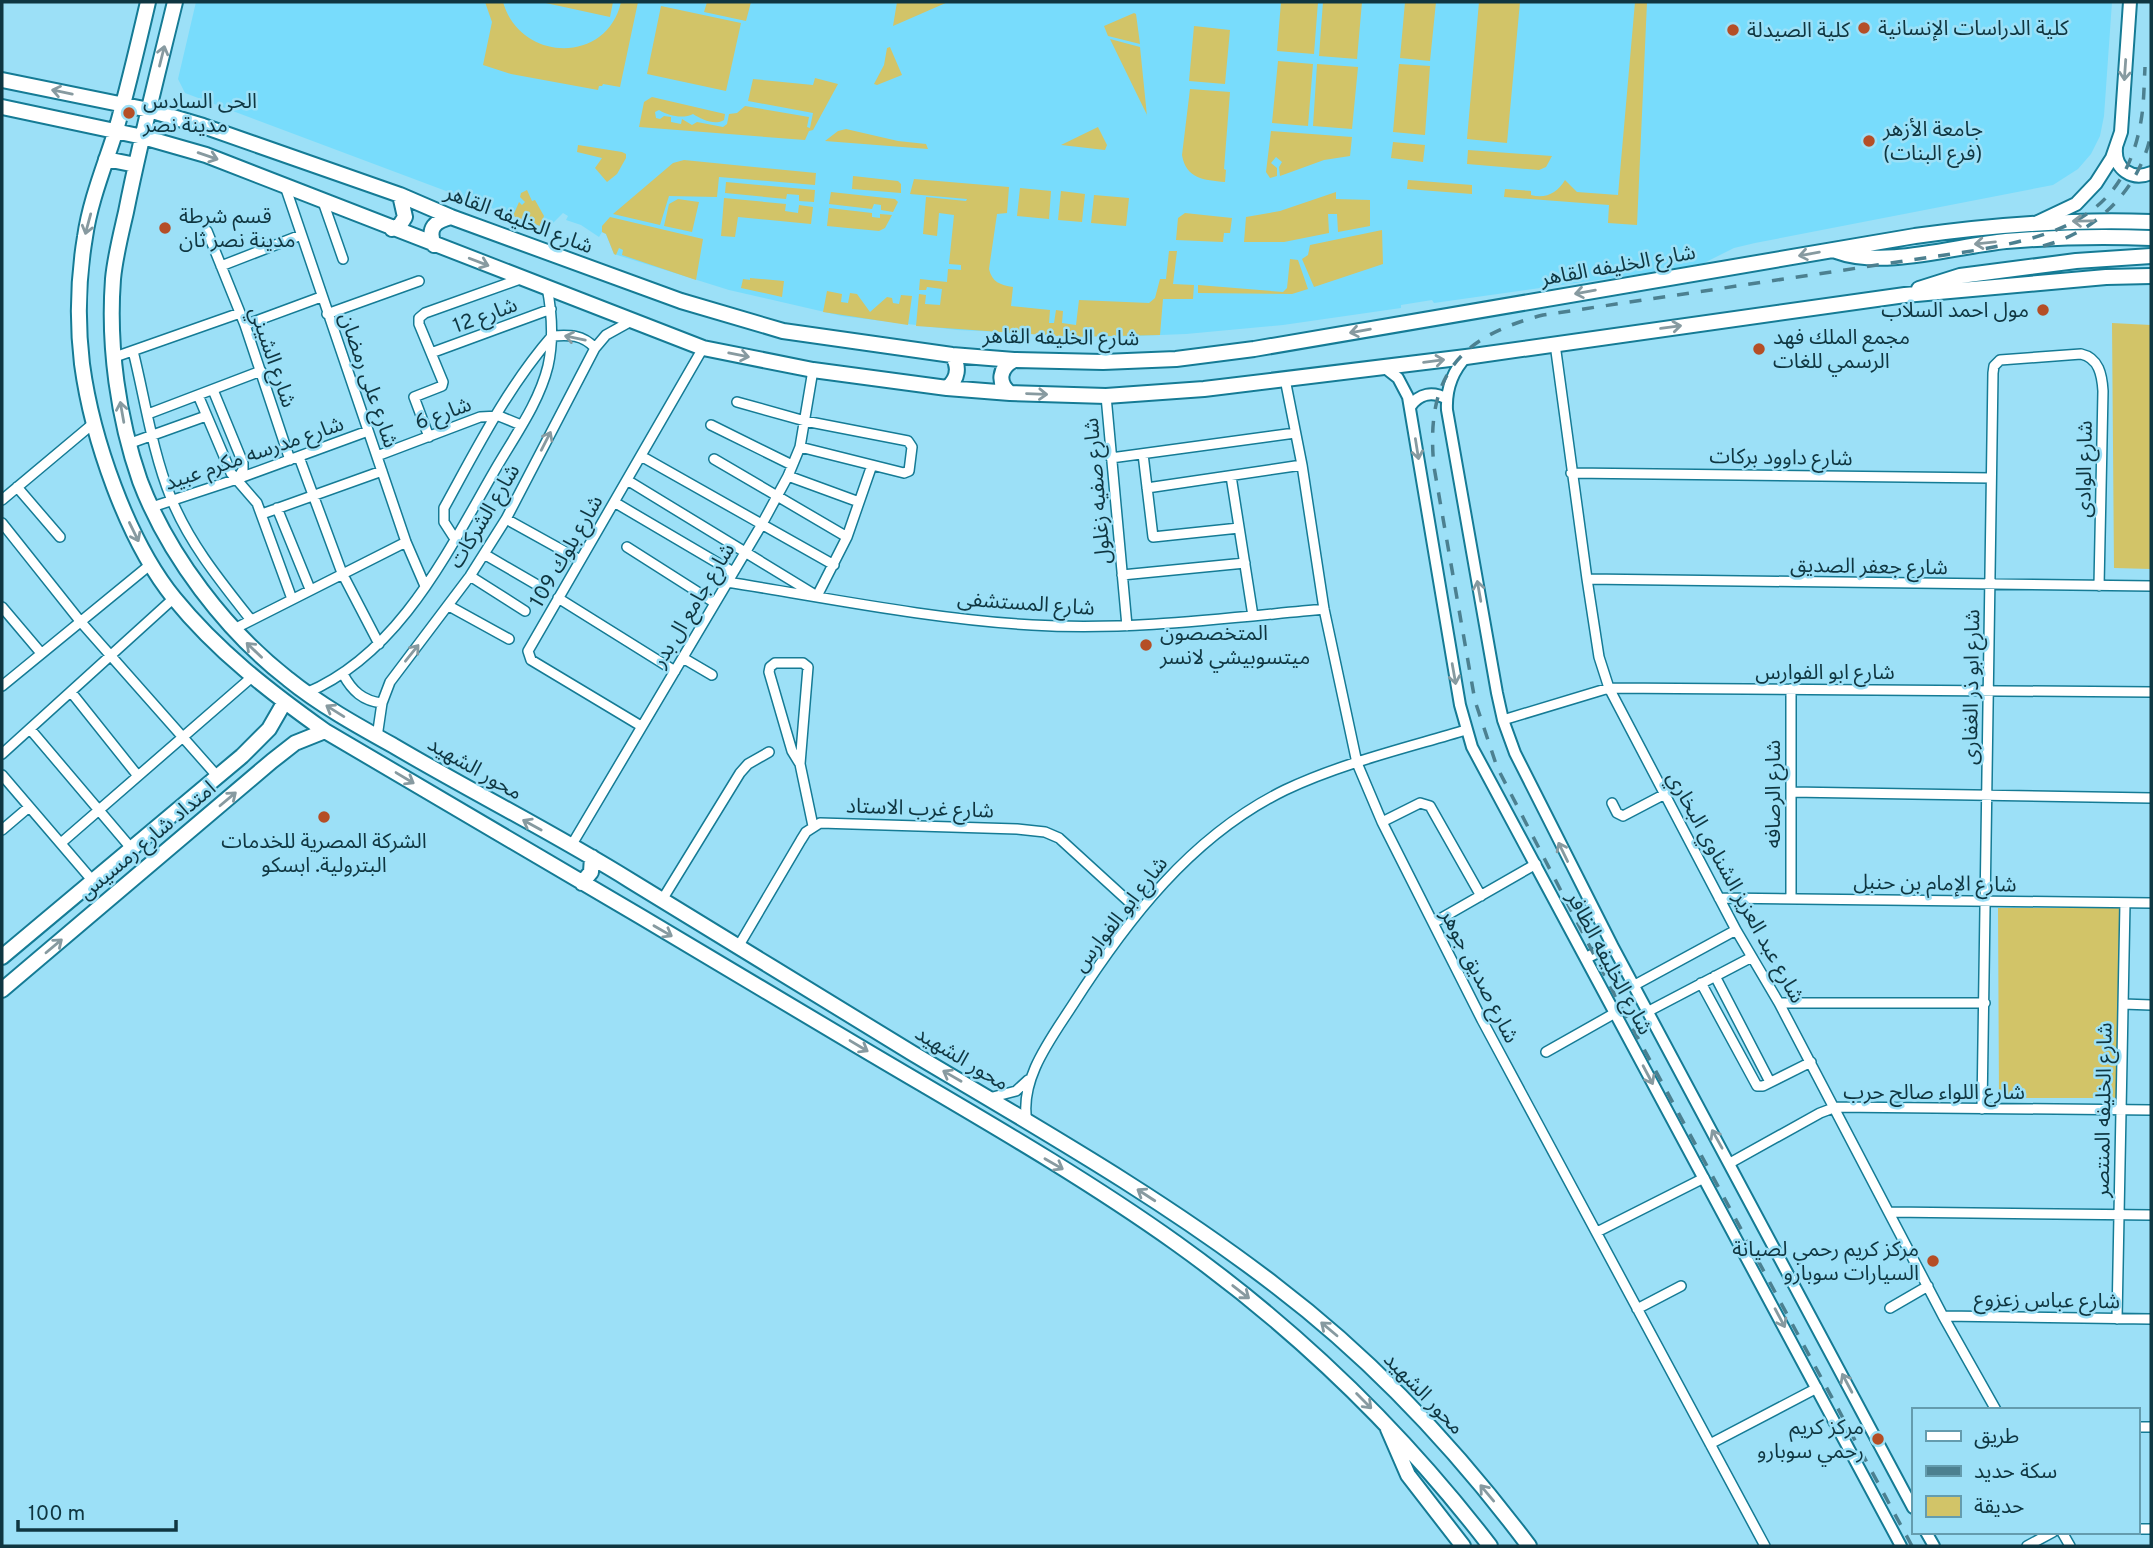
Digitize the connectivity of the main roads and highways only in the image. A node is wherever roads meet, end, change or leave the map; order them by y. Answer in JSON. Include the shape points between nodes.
{"nodes":[{"id":1,"x":148,"y":2,"type":"edge"},
{"id":2,"x":175,"y":2,"type":"edge"},
{"id":3,"x":2130,"y":2,"type":"edge"},
{"id":4,"x":2,"y":80,"type":"edge"},
{"id":5,"x":123,"y":105,"type":"junction"},
{"id":6,"x":2,"y":107,"type":"edge"},
{"id":7,"x":149,"y":110,"type":"junction"},
{"id":8,"x":116,"y":131,"type":"junction"},
{"id":9,"x":143,"y":137,"type":"junction"},
{"id":10,"x":2117,"y":145,"type":"junction"},
{"id":11,"x":106,"y":159,"type":"junction"},
{"id":12,"x":136,"y":165,"type":"junction"},
{"id":13,"x":2151,"y":173,"type":"edge"},
{"id":14,"x":400,"y":195,"type":"junction"},
{"id":15,"x":451,"y":217,"type":"junction"},
{"id":16,"x":2151,"y":222,"type":"edge"},
{"id":17,"x":2036,"y":223,"type":"junction"},
{"id":18,"x":392,"y":229,"type":"junction"},
{"id":19,"x":2151,"y":238,"type":"edge"},
{"id":20,"x":434,"y":245,"type":"junction"},
{"id":21,"x":1833,"y":250,"type":"junction"},
{"id":22,"x":2151,"y":256,"type":"edge"},
{"id":23,"x":2151,"y":276,"type":"edge"},
{"id":24,"x":1905,"y":295,"type":"junction"},
{"id":25,"x":952,"y":355,"type":"junction"},
{"id":26,"x":1014,"y":360,"type":"junction"},
{"id":27,"x":947,"y":388,"type":"junction"},
{"id":28,"x":1010,"y":393,"type":"junction"},
{"id":29,"x":141,"y":484,"type":"junction"},
{"id":30,"x":115,"y":488,"type":"junction"},
{"id":31,"x":195,"y":579,"type":"junction"},
{"id":32,"x":174,"y":598,"type":"junction"},
{"id":33,"x":284,"y":703,"type":"junction"},
{"id":34,"x":325,"y":732,"type":"junction"},
{"id":35,"x":242,"y":756,"type":"junction"},
{"id":36,"x":257,"y":774,"type":"junction"},
{"id":37,"x":592,"y":858,"type":"junction"},
{"id":38,"x":622,"y":875,"type":"junction"},
{"id":39,"x":582,"y":883,"type":"junction"},
{"id":40,"x":604,"y":896,"type":"junction"},
{"id":41,"x":4,"y":950,"type":"edge"},
{"id":42,"x":2,"y":990,"type":"edge"},
{"id":43,"x":1387,"y":1425,"type":"junction"},
{"id":44,"x":1463,"y":1546,"type":"edge"},
{"id":45,"x":1490,"y":1546,"type":"edge"},
{"id":46,"x":1529,"y":1546,"type":"edge"}],
"edges":[{"from":1,"to":5,"type":"main road","name":"محور الشهيد"},
{"from":7,"to":2,"type":"main road","name":"محور الشهيد","one_way":true},
{"from":3,"to":10,"type":"main road","one_way":true},
{"from":5,"to":4,"type":"main road","name":"شارع الخليفه القاهر","one_way":true},
{"from":5,"to":7,"type":"main road","name":"شارع الخليفه القاهر"},
{"from":5,"to":8,"type":"main road","name":"محور الشهيد"},
{"from":6,"to":8,"type":"main road"},
{"from":7,"to":9,"type":"main road","name":"محور الشهيد"},
{"from":7,"to":14,"type":"main road","name":"شارع الخليفه القاهر"},
{"from":8,"to":9,"type":"main road"},
{"from":8,"to":11,"type":"main road","name":"محور الشهيد"},
{"from":9,"to":12,"type":"main road","name":"محور الشهيد"},
{"from":9,"to":18,"type":"main road","one_way":true,"via":[[206,155]]},
{"from":10,"to":13,"type":"main road","via":[[2117,161],[2123,170],[2138,177]]},
{"from":10,"to":17,"type":"main road","via":[[2105,170],[2076,204]]},
{"from":11,"to":12,"type":"main road"},
{"from":11,"to":30,"type":"main road","name":"محور الشهيد","one_way":true,"via":[[85,233],[79,287],[83,366]]},
{"from":29,"to":12,"type":"main road","name":"محور الشهيد","one_way":true,"via":[[119,394],[113,281]]},
{"from":14,"to":15,"type":"main road","name":"شارع الخليفه القاهر"},
{"from":14,"to":18,"type":"main road","via":[[405,217]]},
{"from":15,"to":20,"type":"main road","via":[[432,227]]},
{"from":15,"to":25,"type":"main road","name":"شارع الخليفه القاهر","via":[[733,318],[814,336]]},
{"from":16,"to":17,"type":"main road","name":"شارع الخليفه القاهر","one_way":true},
{"from":17,"to":21,"type":"main road","name":"شارع الخليفه القاهر"},
{"from":18,"to":20,"type":"main road"},
{"from":19,"to":21,"type":"main road","one_way":true,"via":[[2028,240],[1881,258]]},
{"from":20,"to":27,"type":"main road","one_way":true,"via":[[703,348],[813,370]]},
{"from":21,"to":26,"type":"main road","name":"شارع الخليفه القاهر","one_way":true,"via":[[1254,349],[1166,359]]},
{"from":22,"to":24,"type":"main road","via":[[1960,276]]},
{"from":23,"to":24,"type":"main road"},
{"from":28,"to":24,"type":"main road","one_way":true,"via":[[1105,396],[1204,388],[1466,357]]},
{"from":25,"to":26,"type":"main road","name":"شارع الخليفه القاهر"},
{"from":25,"to":27,"type":"main road","via":[[957,373]]},
{"from":26,"to":28,"type":"main road","via":[[1006,365],[1001,378]]},
{"from":27,"to":28,"type":"main road"},
{"from":29,"to":30,"type":"main road","via":[[131,494]]},
{"from":29,"to":31,"type":"main road","name":"محور الشهيد","via":[[170,544]]},
{"from":30,"to":32,"type":"main road","name":"محور الشهيد","one_way":true,"via":[[134,534]]},
{"from":31,"to":32,"type":"main road","via":[[181,585]]},
{"from":37,"to":31,"type":"main road","name":"محور الشهيد","one_way":true,"via":[[306,693],[234,629]]},
{"from":32,"to":33,"type":"main road","name":"محور الشهيد","via":[[210,638]]},
{"from":33,"to":34,"type":"main road","name":"محور الشهيد"},
{"from":33,"to":35,"type":"main road","name":"امتداد شارع رمسيس","via":[[269,729]]},
{"from":34,"to":36,"type":"main road","name":"امتداد شارع رمسيس","via":[[295,743]]},
{"from":34,"to":39,"type":"main road","name":"محور الشهيد","one_way":true},
{"from":35,"to":36,"type":"main road"},
{"from":35,"to":41,"type":"main road","name":"امتداد شارع رمسيس"},
{"from":42,"to":36,"type":"main road","name":"امتداد شارع رمسيس","one_way":true},
{"from":37,"to":38,"type":"main road","name":"محور الشهيد"},
{"from":37,"to":39,"type":"main road","via":[[591,872]]},
{"from":38,"to":40,"type":"main road","via":[[607,885]]},
{"from":46,"to":38,"type":"main road","name":"محور الشهيد","one_way":true,"via":[[1395,1391],[1276,1286],[1123,1180]]},
{"from":39,"to":40,"type":"main road","name":"محور الشهيد"},
{"from":40,"to":43,"type":"main road","name":"محور الشهيد","one_way":true,"via":[[1135,1214],[1261,1308]]},
{"from":43,"to":44,"type":"main road","via":[[1408,1475]]},
{"from":43,"to":45,"type":"main road","name":"محور الشهيد"}]}
